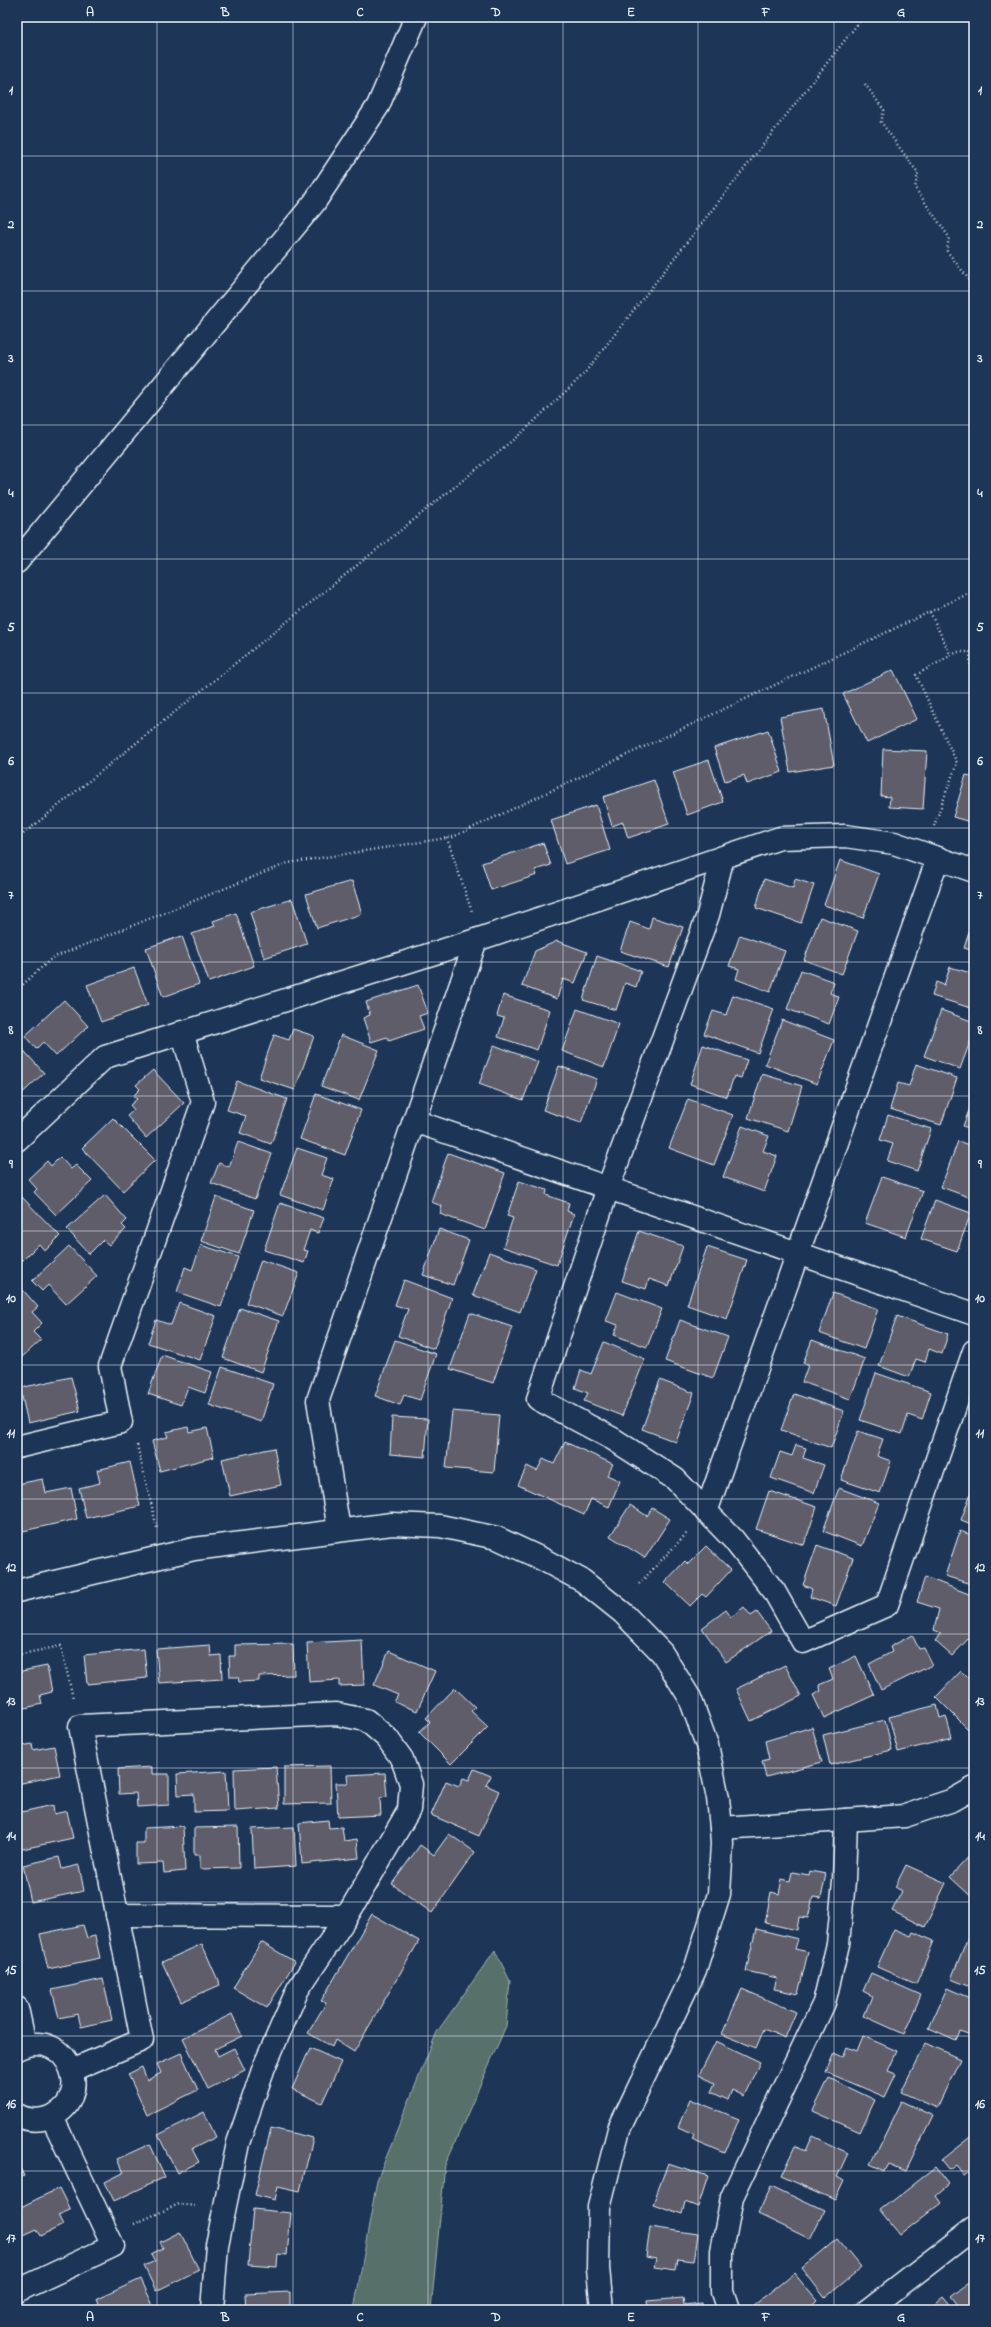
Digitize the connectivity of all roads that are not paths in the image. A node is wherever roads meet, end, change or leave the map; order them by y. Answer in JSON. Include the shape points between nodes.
{"nodes":[{"id":1,"x":416,"y":17,"type":"edge"},
{"id":2,"x":17,"y":562,"type":"edge"},
{"id":3,"x":931,"y":856,"type":"junction"},
{"id":4,"x":723,"y":857,"type":"junction"},
{"id":5,"x":974,"y":871,"type":"edge"},
{"id":6,"x":476,"y":940,"type":"junction"},
{"id":7,"x":182,"y":1032,"type":"junction"},
{"id":8,"x":414,"y":1121,"type":"junction"},
{"id":9,"x":17,"y":1140,"type":"edge"},
{"id":10,"x":608,"y":1188,"type":"junction"},
{"id":11,"x":798,"y":1253,"type":"junction"},
{"id":12,"x":974,"y":1314,"type":"edge"},
{"id":13,"x":974,"y":1351,"type":"edge"},
{"id":14,"x":17,"y":1447,"type":"edge"},
{"id":15,"x":706,"y":1512,"type":"junction"},
{"id":16,"x":340,"y":1530,"type":"junction"},
{"id":17,"x":17,"y":1591,"type":"edge"},
{"id":18,"x":974,"y":1788,"type":"edge"},
{"id":19,"x":846,"y":1820,"type":"junction"},
{"id":20,"x":721,"y":1828,"type":"junction"},
{"id":21,"x":117,"y":1915,"type":"junction"},
{"id":22,"x":347,"y":1916,"type":"junction"},
{"id":23,"x":17,"y":2008,"type":"edge"},
{"id":24,"x":21,"y":2047,"type":"edge"},
{"id":25,"x":72,"y":2070,"type":"junction"},
{"id":26,"x":17,"y":2115,"type":"edge"},
{"id":27,"x":52,"y":2116,"type":"junction"},
{"id":28,"x":974,"y":2228,"type":"edge"},
{"id":29,"x":17,"y":2291,"type":"edge"},
{"id":30,"x":212,"y":2310,"type":"edge"},
{"id":31,"x":602,"y":2310,"type":"edge"},
{"id":32,"x":728,"y":2310,"type":"edge"},
{"id":33,"x":868,"y":2310,"type":"edge"}],
"edges":[{"from":1,"to":2,"type":"street","via":[[378,106],[314,203]]},
{"from":3,"to":4,"type":"street","via":[[894,843],[845,836],[780,838]]},
{"from":3,"to":5,"type":"street"},
{"from":3,"to":11,"type":"street"},
{"from":4,"to":6,"type":"street"},
{"from":4,"to":10,"type":"street","via":[[708,915]]},
{"from":6,"to":7,"type":"street"},
{"from":6,"to":8,"type":"street"},
{"from":7,"to":9,"type":"street","via":[[105,1057]]},
{"from":7,"to":14,"type":"street","via":[[203,1102],[110,1366],[121,1422]]},
{"from":8,"to":10,"type":"street"},
{"from":8,"to":16,"type":"street","via":[[318,1400]]},
{"from":10,"to":11,"type":"street"},
{"from":10,"to":15,"type":"street","via":[[538,1399],[613,1439],[675,1479]]},
{"from":11,"to":12,"type":"street"},
{"from":11,"to":15,"type":"street"},
{"from":13,"to":15,"type":"street","via":[[887,1605],[803,1642],[774,1591],[733,1539]]},
{"from":16,"to":17,"type":"street","via":[[194,1549]]},
{"from":16,"to":20,"type":"street","via":[[392,1524],[447,1527],[497,1538],[582,1581],[623,1614],[662,1653],[690,1698],[707,1745],[718,1798]]},
{"from":18,"to":19,"type":"street","via":[[953,1800],[905,1816]]},
{"from":19,"to":20,"type":"street"},
{"from":19,"to":32,"type":"street","via":[[838,1944],[824,2003],[732,2197],[722,2251],[722,2292]]},
{"from":20,"to":31,"type":"street","via":[[719,1894],[695,1970],[618,2129],[599,2207],[598,2268]]},
{"from":21,"to":22,"type":"street"},
{"from":21,"to":22,"type":"street","via":[[80,1726],[336,1714],[366,1720],[387,1738],[402,1759],[411,1784],[409,1810]]},
{"from":21,"to":25,"type":"street","via":[[142,2040]]},
{"from":22,"to":30,"type":"street","via":[[298,1989],[264,2066],[238,2143],[217,2245]]},
{"from":23,"to":24,"type":"street"},
{"from":24,"to":25,"type":"street","via":[[37,2044],[53,2048],[66,2059]]},
{"from":25,"to":27,"type":"street","via":[[74,2081],[68,2102]]},
{"from":26,"to":27,"type":"street","via":[[29,2120],[42,2120]]},
{"from":27,"to":29,"type":"street","via":[[113,2246]]},
{"from":28,"to":33,"type":"street"}]}
